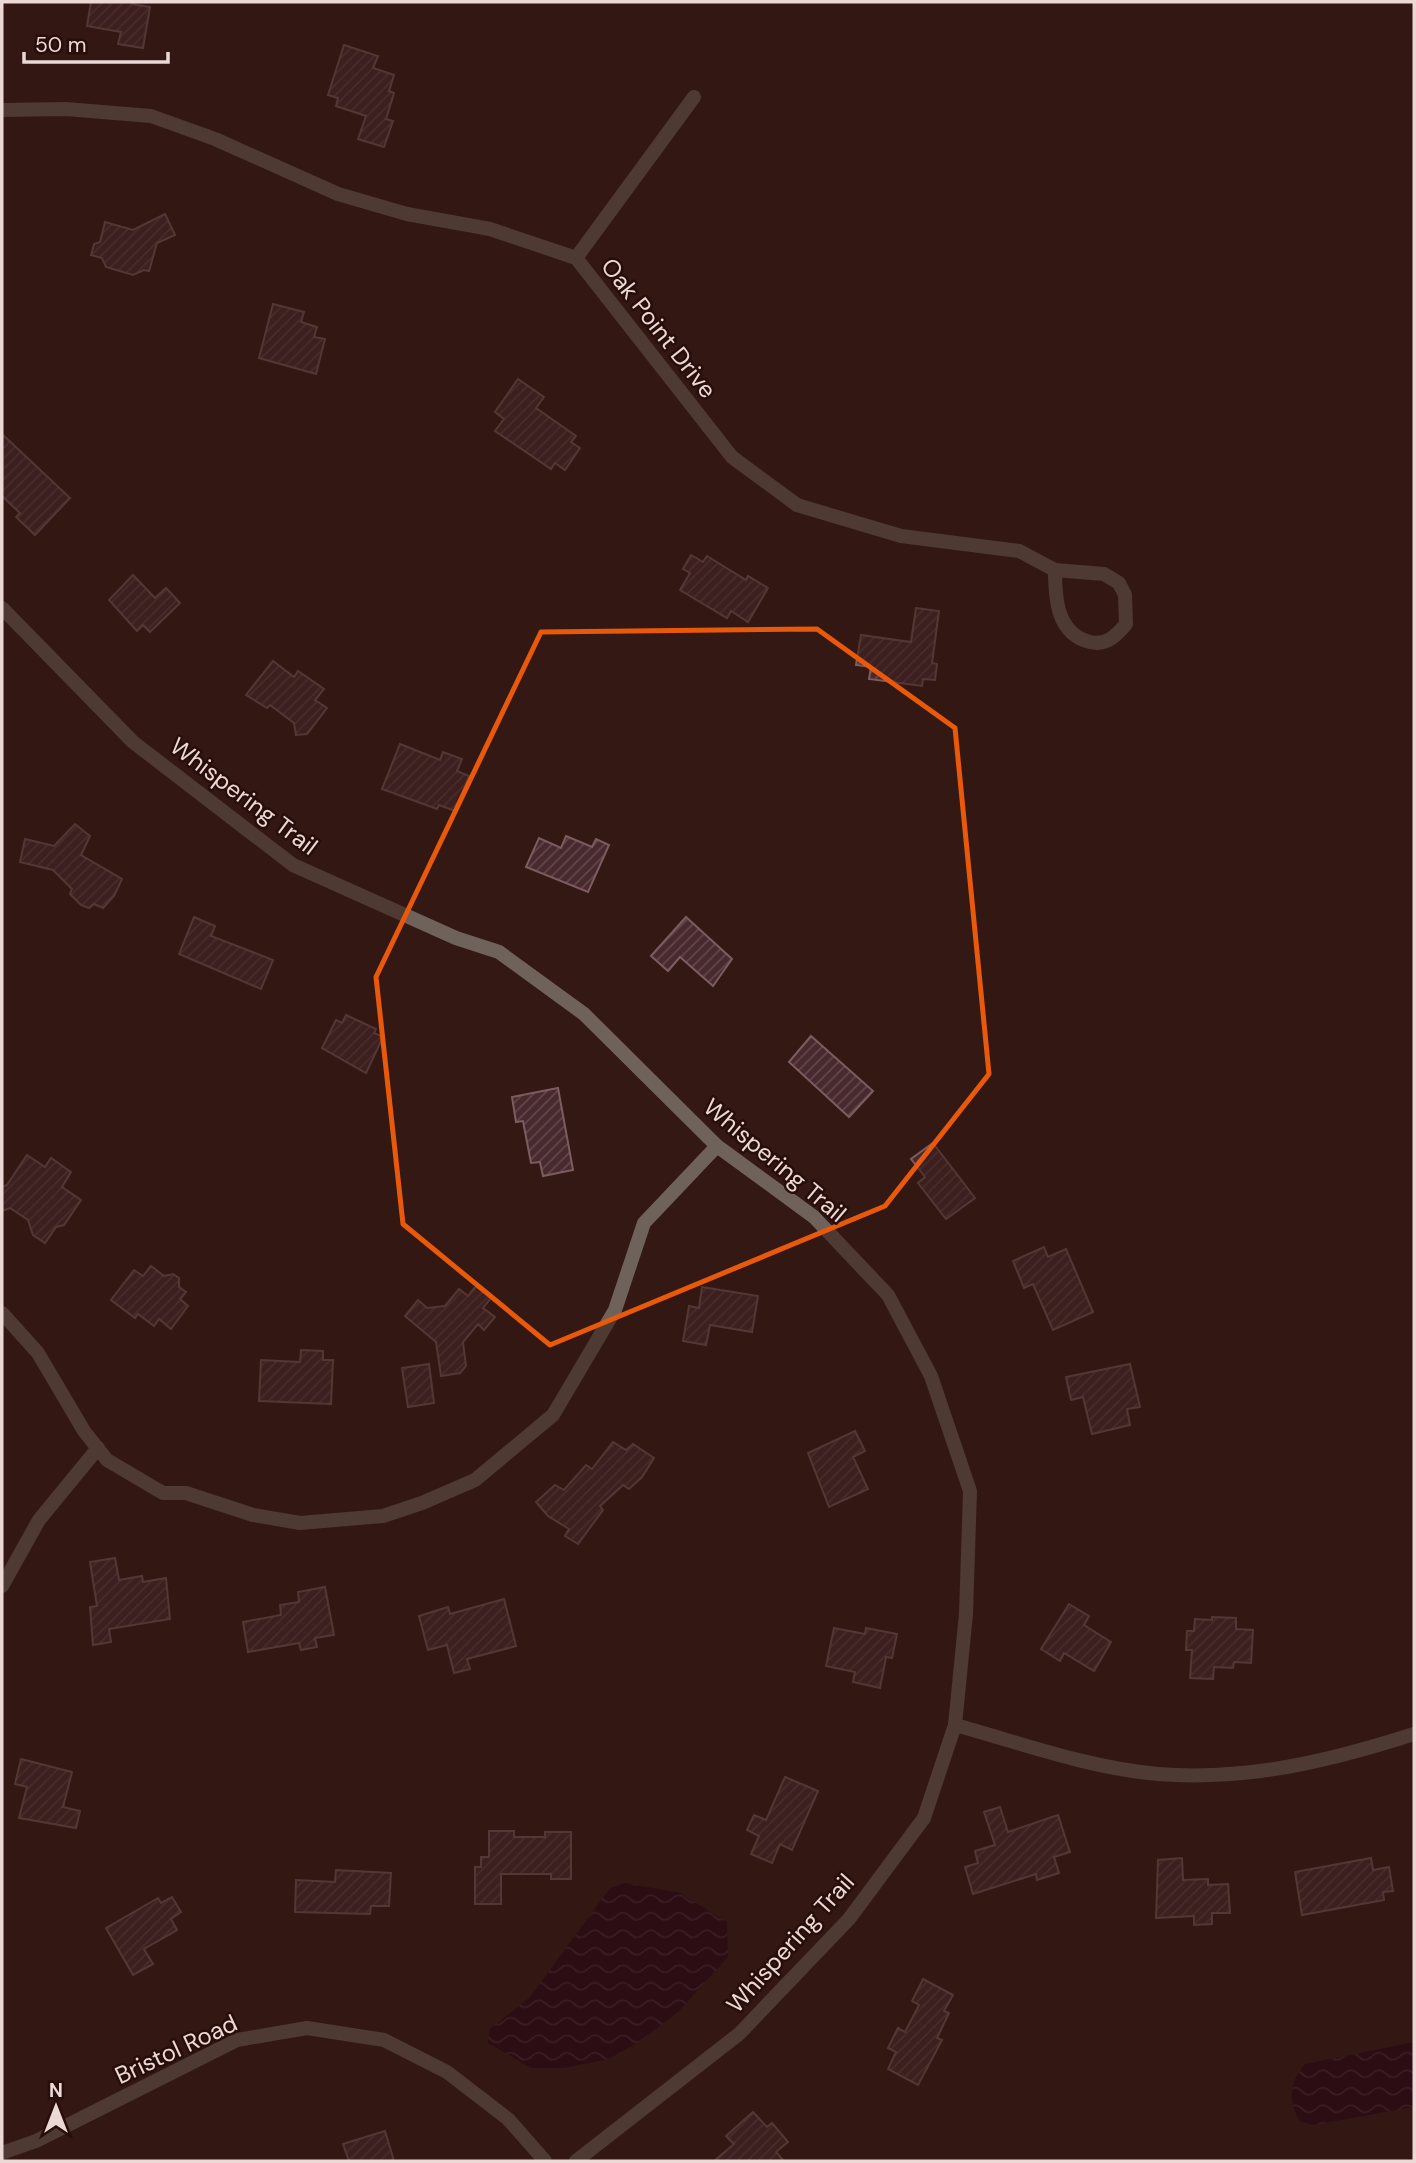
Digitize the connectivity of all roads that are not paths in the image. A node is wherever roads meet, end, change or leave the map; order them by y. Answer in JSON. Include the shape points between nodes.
{"nodes":[{"id":1,"x":694,"y":97,"type":"dead end"},
{"id":2,"x":2,"y":110,"type":"edge"},
{"id":3,"x":576,"y":258,"type":"junction"},
{"id":4,"x":1055,"y":570,"type":"junction"},
{"id":5,"x":2,"y":608,"type":"edge"},
{"id":6,"x":717,"y":1146,"type":"junction"},
{"id":7,"x":2,"y":1313,"type":"edge"},
{"id":8,"x":98,"y":1448,"type":"junction"},
{"id":9,"x":2,"y":1586,"type":"edge"},
{"id":10,"x":955,"y":1726,"type":"junction"},
{"id":11,"x":1414,"y":1734,"type":"edge"},
{"id":12,"x":2,"y":2153,"type":"edge"},
{"id":13,"x":545,"y":2161,"type":"edge"},
{"id":14,"x":576,"y":2161,"type":"edge"}],
"edges":[{"from":1,"to":3,"type":"street"},
{"from":2,"to":3,"type":"street","name":"Oak Point Drive","via":[[66,109],[150,116],[215,139],[338,194],[407,214],[490,229]]},
{"from":3,"to":4,"type":"street","name":"Oak Point Drive","via":[[732,457],[797,505],[901,536],[1019,551]]},
{"from":4,"to":4,"type":"street","name":"Oak Point Drive","via":[[1057,605],[1070,631],[1077,639],[1098,644],[1114,638],[1126,624],[1125,595],[1119,583],[1104,575]]},
{"from":5,"to":6,"type":"street","name":"Whispering Trail","via":[[134,743],[293,865],[456,939],[499,952],[584,1014]]},
{"from":6,"to":8,"type":"street","via":[[644,1223],[615,1310],[553,1415],[475,1480],[383,1516],[300,1523],[253,1515],[186,1493],[163,1493],[107,1460]]},
{"from":6,"to":10,"type":"street","name":"Whispering Trail","via":[[814,1217],[888,1295],[931,1376],[970,1491],[966,1614]]},
{"from":7,"to":8,"type":"street","via":[[38,1353]]},
{"from":8,"to":9,"type":"street","via":[[39,1521]]},
{"from":10,"to":11,"type":"street","via":[[1100,1765],[1156,1774],[1215,1776],[1317,1762]]},
{"from":10,"to":14,"type":"street","name":"Whispering Trail","via":[[924,1818],[849,1919],[738,2034]]},
{"from":12,"to":13,"type":"street","name":"Bristol Road","via":[[48,2135],[237,2040],[307,2028],[384,2040],[447,2072],[508,2119]]}]}
